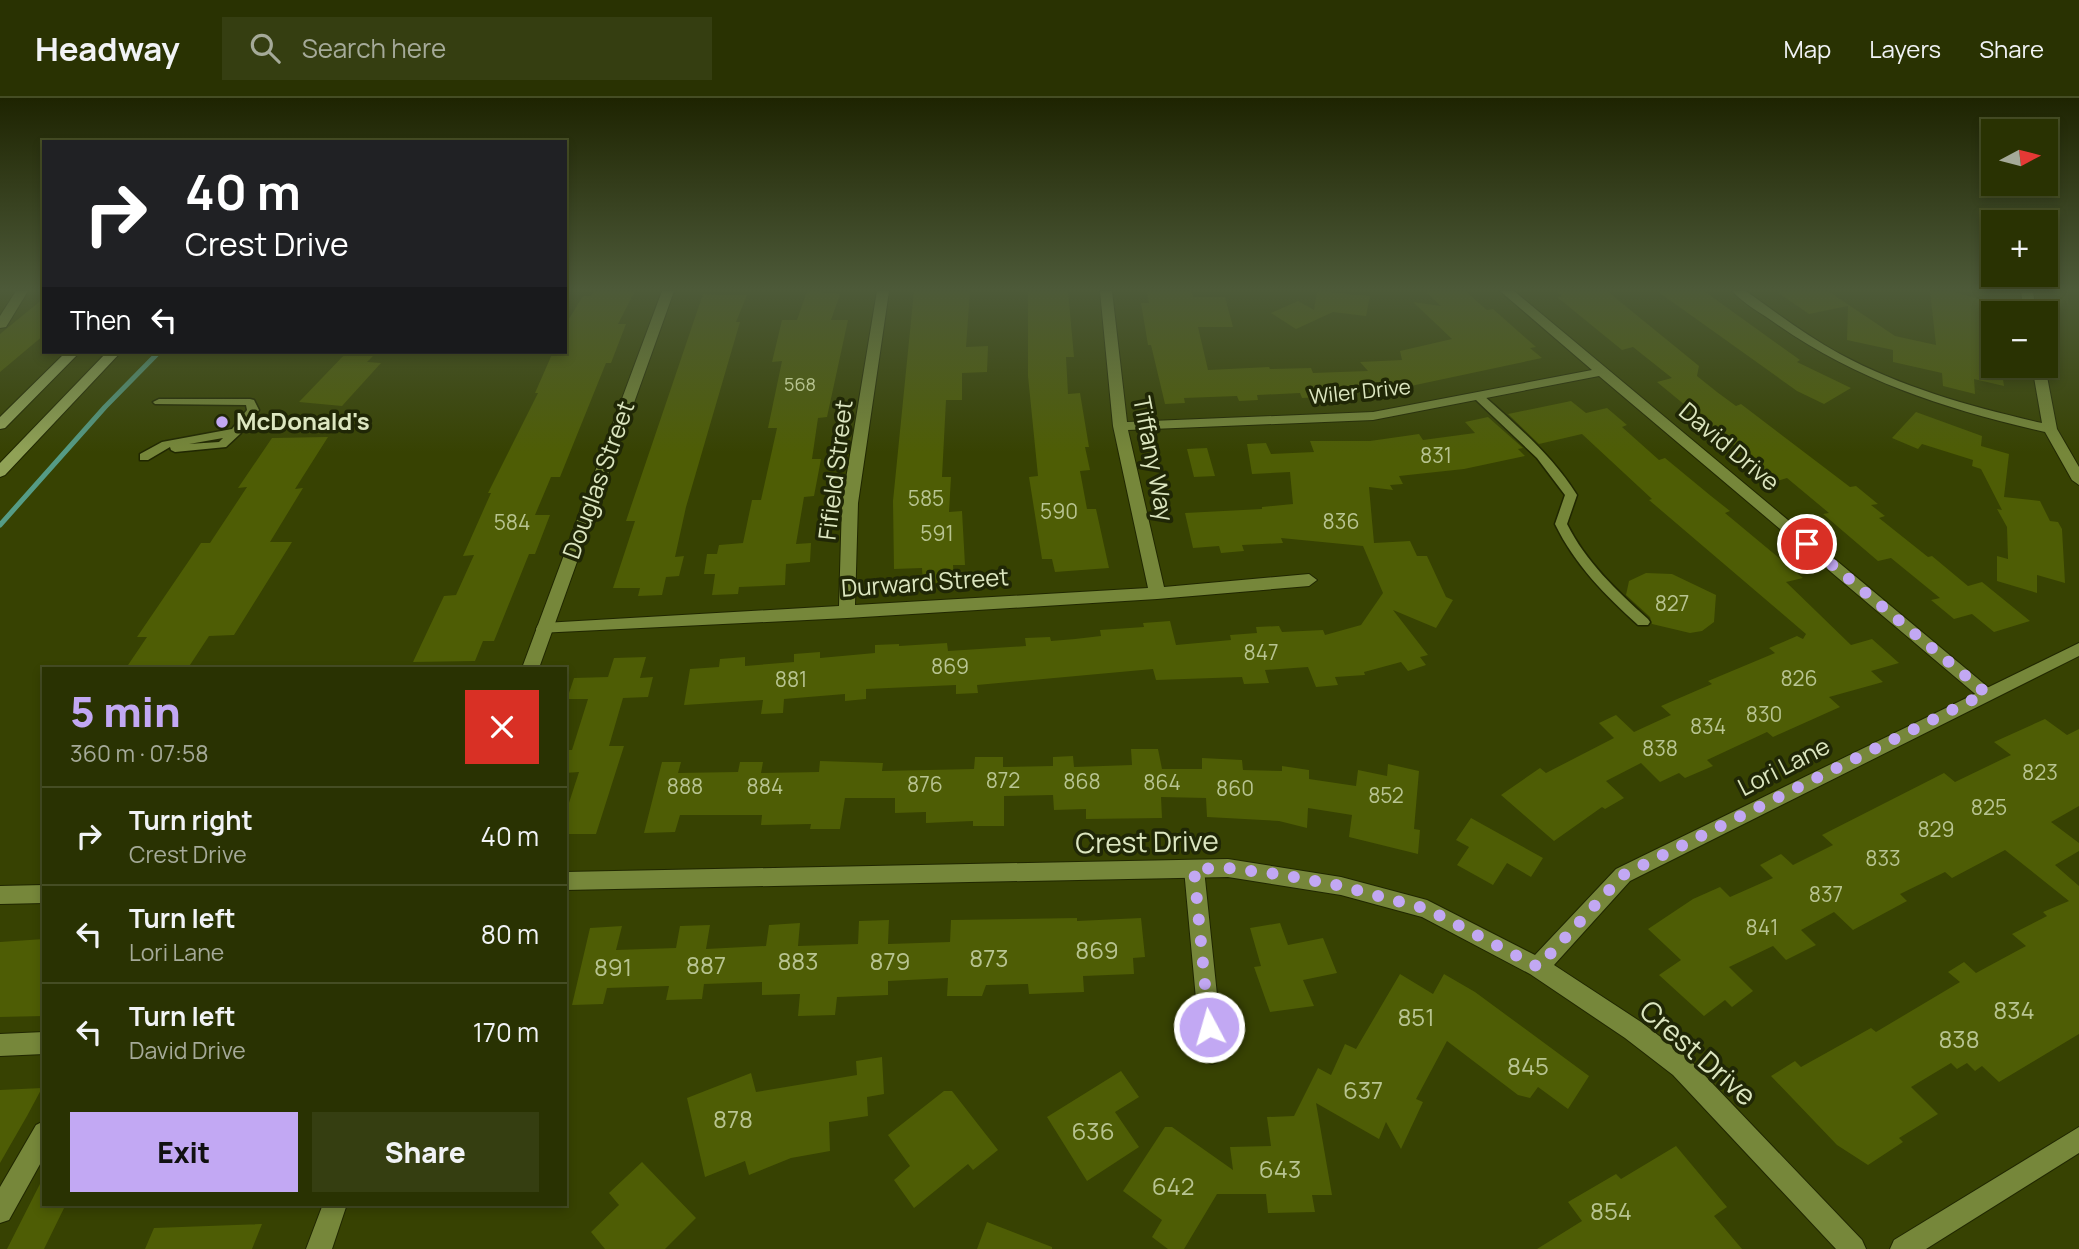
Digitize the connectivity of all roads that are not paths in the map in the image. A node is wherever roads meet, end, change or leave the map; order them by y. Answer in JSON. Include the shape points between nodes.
{"nodes":[{"id":1,"x":648,"y":345,"type":"edge"},
{"id":2,"x":875,"y":345,"type":"edge"},
{"id":3,"x":1112,"y":345,"type":"edge"},
{"id":4,"x":1569,"y":345,"type":"edge"},
{"id":5,"x":1816,"y":345,"type":"edge"},
{"id":6,"x":71,"y":354,"type":"edge"},
{"id":7,"x":112,"y":354,"type":"edge"},
{"id":8,"x":1601,"y":372,"type":"junction"},
{"id":9,"x":2041,"y":378,"type":"edge"},
{"id":10,"x":1479,"y":397,"type":"junction"},
{"id":11,"x":159,"y":402,"type":"dead end"},
{"id":12,"x":0,"y":425,"type":"edge"},
{"id":13,"x":1120,"y":426,"type":"junction"},
{"id":14,"x":2050,"y":429,"type":"junction"},
{"id":15,"x":144,"y":457,"type":"dead end"},
{"id":16,"x":0,"y":472,"type":"edge"},
{"id":17,"x":2079,"y":480,"type":"edge"},
{"id":18,"x":1309,"y":580,"type":"dead end"},
{"id":19,"x":1157,"y":593,"type":"junction"},
{"id":20,"x":847,"y":612,"type":"junction"},
{"id":21,"x":1643,"y":622,"type":"dead end"},
{"id":22,"x":544,"y":629,"type":"junction"},
{"id":23,"x":2079,"y":649,"type":"edge"},
{"id":24,"x":530,"y":667,"type":"edge"},
{"id":25,"x":1986,"y":693,"type":"junction"},
{"id":26,"x":1194,"y":869,"type":"junction"},
{"id":27,"x":567,"y":881,"type":"edge"},
{"id":28,"x":42,"y":894,"type":"edge"},
{"id":29,"x":0,"y":895,"type":"edge"},
{"id":30,"x":1538,"y":967,"type":"junction"},
{"id":31,"x":42,"y":1043,"type":"edge"},
{"id":32,"x":0,"y":1045,"type":"edge"},
{"id":33,"x":1212,"y":1053,"type":"dead end"},
{"id":34,"x":42,"y":1137,"type":"edge"},
{"id":35,"x":2079,"y":1139,"type":"edge"},
{"id":36,"x":334,"y":1206,"type":"edge"},
{"id":37,"x":0,"y":1211,"type":"edge"},
{"id":38,"x":318,"y":1249,"type":"edge"},
{"id":39,"x":1853,"y":1249,"type":"edge"},
{"id":40,"x":1903,"y":1249,"type":"edge"}],
"edges":[{"from":1,"to":22,"type":"street","name":"Douglas Street"},
{"from":2,"to":20,"type":"street","name":"Fifield Street","via":[[850,503]]},
{"from":3,"to":13,"type":"street","name":"Tiffany Way"},
{"from":4,"to":8,"type":"street","name":"David Drive"},
{"from":5,"to":14,"type":"street","via":[[1863,371],[1935,399]]},
{"from":6,"to":12,"type":"main road"},
{"from":7,"to":16,"type":"main road"},
{"from":8,"to":10,"type":"street","name":"Wiler Drive"},
{"from":8,"to":25,"type":"street","name":"David Drive"},
{"from":9,"to":14,"type":"street"},
{"from":10,"to":13,"type":"street","name":"Wiler Drive","via":[[1373,416]]},
{"from":10,"to":21,"type":"lane","via":[[1562,479],[1571,495],[1561,524],[1569,543],[1606,588]]},
{"from":11,"to":15,"type":"lane","via":[[250,402],[253,410],[222,445],[176,448]]},
{"from":13,"to":19,"type":"street","name":"Tiffany Way"},
{"from":14,"to":17,"type":"street"},
{"from":18,"to":19,"type":"street","name":"Durward Street"},
{"from":19,"to":20,"type":"street","name":"Durward Street"},
{"from":20,"to":22,"type":"street","name":"Durward Street"},
{"from":22,"to":24,"type":"street","name":"Douglas Street"},
{"from":23,"to":25,"type":"street","name":"Lori Lane"},
{"from":25,"to":30,"type":"street","name":"Lori Lane","via":[[1623,875]]},
{"from":26,"to":27,"type":"street","name":"Crest Drive"},
{"from":26,"to":30,"type":"street","name":"Crest Drive","via":[[1228,868],[1292,877],[1427,909]]},
{"from":26,"to":33,"type":"street"},
{"from":28,"to":29,"type":"street"},
{"from":30,"to":39,"type":"street","name":"Crest Drive","via":[[1681,1067]]},
{"from":31,"to":32,"type":"street"},
{"from":34,"to":37,"type":"street"},
{"from":35,"to":40,"type":"street"},
{"from":36,"to":38,"type":"street"}]}
